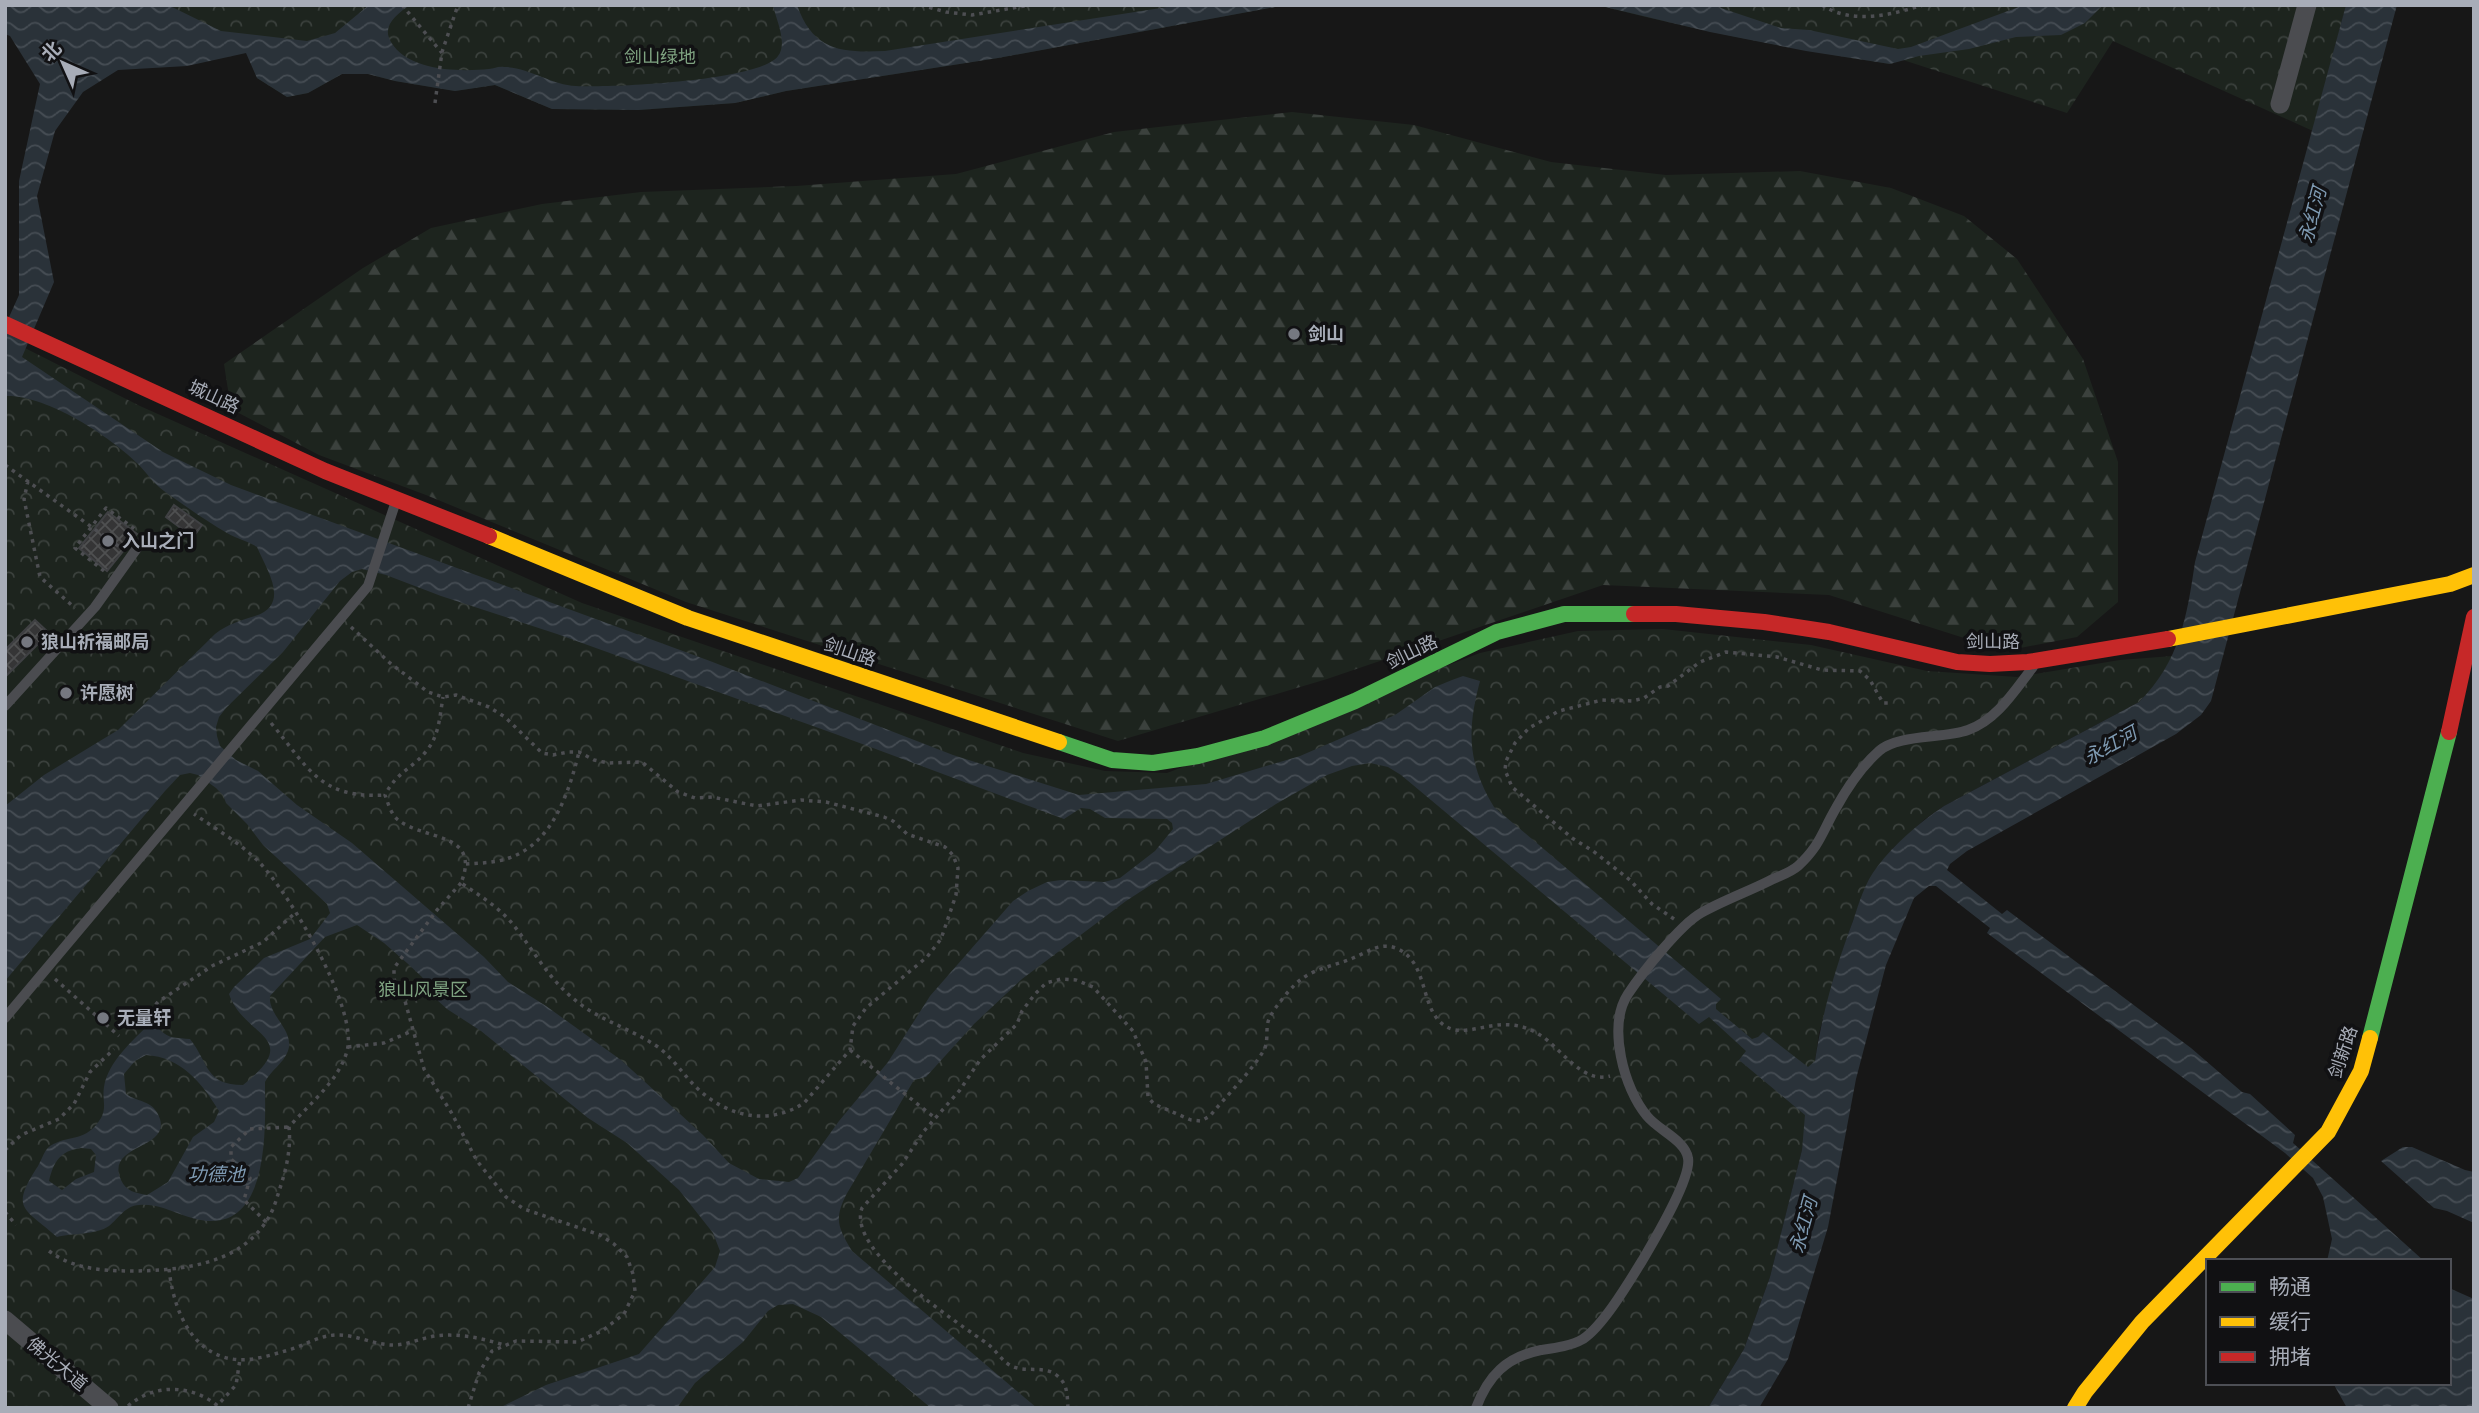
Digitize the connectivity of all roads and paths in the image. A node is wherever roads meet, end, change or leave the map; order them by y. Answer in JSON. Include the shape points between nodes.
{"nodes":[{"id":1,"x":402,"y":5,"type":"edge"},
{"id":2,"x":458,"y":5,"type":"edge"},
{"id":3,"x":921,"y":5,"type":"edge"},
{"id":4,"x":1030,"y":5,"type":"edge"},
{"id":5,"x":1822,"y":5,"type":"edge"},
{"id":6,"x":1923,"y":5,"type":"edge"},
{"id":7,"x":2307,"y":5,"type":"edge"},
{"id":8,"x":442,"y":53,"type":"junction"},
{"id":9,"x":435,"y":103,"type":"dead end"},
{"id":10,"x":2280,"y":104,"type":"dead end"},
{"id":11,"x":5,"y":324,"type":"edge"},
{"id":12,"x":5,"y":464,"type":"edge"},
{"id":13,"x":28,"y":481,"type":"junction"},
{"id":14,"x":402,"y":500,"type":"junction"},
{"id":15,"x":91,"y":527,"type":"junction"},
{"id":16,"x":145,"y":537,"type":"joint"},
{"id":17,"x":131,"y":556,"type":"junction"},
{"id":18,"x":2474,"y":575,"type":"edge"},
{"id":19,"x":114,"y":579,"type":"junction"},
{"id":20,"x":85,"y":617,"type":"junction"},
{"id":21,"x":2474,"y":617,"type":"edge"},
{"id":22,"x":342,"y":618,"type":"junction"},
{"id":23,"x":2039,"y":660,"type":"junction"},
{"id":24,"x":443,"y":696,"type":"junction"},
{"id":25,"x":1892,"y":703,"type":"dead end"},
{"id":26,"x":5,"y":706,"type":"edge"},
{"id":27,"x":262,"y":714,"type":"junction"},
{"id":28,"x":579,"y":752,"type":"junction"},
{"id":29,"x":385,"y":795,"type":"junction"},
{"id":30,"x":184,"y":807,"type":"junction"},
{"id":31,"x":466,"y":863,"type":"junction"},
{"id":32,"x":461,"y":883,"type":"junction"},
{"id":33,"x":296,"y":912,"type":"junction"},
{"id":34,"x":1685,"y":927,"type":"junction"},
{"id":35,"x":46,"y":971,"type":"junction"},
{"id":36,"x":150,"y":1011,"type":"dead end"},
{"id":37,"x":5,"y":1018,"type":"edge"},
{"id":38,"x":412,"y":1031,"type":"junction"},
{"id":39,"x":118,"y":1036,"type":"dead end"},
{"id":40,"x":348,"y":1047,"type":"junction"},
{"id":41,"x":114,"y":1049,"type":"dead end"},
{"id":42,"x":850,"y":1050,"type":"junction"},
{"id":43,"x":1626,"y":1071,"type":"junction"},
{"id":44,"x":935,"y":1118,"type":"junction"},
{"id":45,"x":289,"y":1127,"type":"junction"},
{"id":46,"x":5,"y":1150,"type":"edge"},
{"id":47,"x":241,"y":1169,"type":"junction"},
{"id":48,"x":227,"y":1183,"type":"dead end"},
{"id":49,"x":5,"y":1212,"type":"edge"},
{"id":50,"x":266,"y":1222,"type":"junction"},
{"id":51,"x":16,"y":1225,"type":"dead end"},
{"id":52,"x":49,"y":1251,"type":"dead end"},
{"id":53,"x":169,"y":1269,"type":"junction"},
{"id":54,"x":8,"y":1327,"type":"edge"},
{"id":55,"x":504,"y":1345,"type":"junction"},
{"id":56,"x":240,"y":1359,"type":"junction"},
{"id":57,"x":218,"y":1407,"type":"edge"},
{"id":58,"x":109,"y":1408,"type":"edge"},
{"id":59,"x":126,"y":1408,"type":"edge"},
{"id":60,"x":468,"y":1408,"type":"edge"},
{"id":61,"x":1068,"y":1408,"type":"edge"},
{"id":62,"x":1475,"y":1408,"type":"edge"},
{"id":63,"x":2075,"y":1408,"type":"edge"}],
"edges":[{"from":1,"to":8,"type":"path"},
{"from":2,"to":8,"type":"path"},
{"from":3,"to":4,"type":"path","via":[[960,15]]},
{"from":5,"to":6,"type":"path","via":[[1859,17]]},
{"from":7,"to":10,"type":"street"},
{"from":8,"to":9,"type":"path"},
{"from":11,"to":14,"type":"street","name":"城山路","via":[[325,471]]},
{"from":12,"to":13,"type":"path"},
{"from":13,"to":15,"type":"path"},
{"from":13,"to":20,"type":"path","via":[[24,499],[40,577]]},
{"from":14,"to":22,"type":"lane","via":[[368,586]]},
{"from":14,"to":23,"type":"street","name":"剑山路","via":[[688,618],[1112,760],[1153,763],[1265,738],[1355,701],[1497,632],[1564,614],[1676,614],[1764,622],[1957,662]]},
{"from":15,"to":16,"type":"path","via":[[106,508]]},
{"from":15,"to":17,"type":"path"},
{"from":15,"to":19,"type":"path","via":[[75,548]]},
{"from":16,"to":17,"type":"lane"},
{"from":17,"to":19,"type":"lane"},
{"from":18,"to":23,"type":"street","name":"剑山路","via":[[2450,584]]},
{"from":19,"to":20,"type":"lane"},
{"from":20,"to":26,"type":"lane"},
{"from":21,"to":63,"type":"street","name":"剑新路","via":[[2440,771],[2361,1071],[2328,1132],[2142,1322]]},
{"from":22,"to":24,"type":"path","via":[[390,663],[428,692]]},
{"from":22,"to":27,"type":"lane"},
{"from":23,"to":34,"type":"lane","via":[[1998,710],[1979,725],[1891,744],[1880,751],[1835,809],[1816,849],[1795,869],[1698,914]]},
{"from":24,"to":28,"type":"path","via":[[456,695],[489,706],[542,752]]},
{"from":24,"to":29,"type":"path","via":[[435,738]]},
{"from":25,"to":34,"type":"path","via":[[1883,703],[1860,671],[1822,670],[1777,657],[1726,652],[1700,662],[1644,698],[1580,704],[1543,718],[1515,743],[1506,761],[1513,787]]},
{"from":27,"to":29,"type":"path","via":[[319,781],[362,796]]},
{"from":27,"to":30,"type":"lane"},
{"from":28,"to":31,"type":"path","via":[[560,810],[529,847],[511,858]]},
{"from":28,"to":42,"type":"path","via":[[608,763],[642,762],[678,792],[695,798],[757,806],[826,802],[884,817],[907,834],[945,847],[953,855],[958,868],[956,895],[941,939],[927,957],[866,1008],[853,1026]]},
{"from":29,"to":31,"type":"path","via":[[394,817],[406,826],[453,841]]},
{"from":30,"to":33,"type":"path","via":[[259,862]]},
{"from":30,"to":35,"type":"lane"},
{"from":31,"to":32,"type":"path"},
{"from":32,"to":38,"type":"path","via":[[394,968]]},
{"from":32,"to":42,"type":"path","via":[[510,920],[566,993],[593,1015],[656,1046],[721,1107],[762,1118],[796,1108]]},
{"from":33,"to":36,"type":"path","via":[[263,942],[212,966]]},
{"from":33,"to":40,"type":"path","via":[[336,986],[344,1008]]},
{"from":34,"to":43,"type":"lane","via":[[1623,1003],[1619,1047]]},
{"from":35,"to":37,"type":"lane"},
{"from":35,"to":39,"type":"path"},
{"from":38,"to":40,"type":"path","via":[[384,1043]]},
{"from":38,"to":55,"type":"path","via":[[424,1069],[477,1161],[506,1197],[524,1209],[614,1244],[627,1257],[633,1274],[635,1291],[624,1314],[602,1331],[577,1342],[516,1340]]},
{"from":40,"to":45,"type":"path","via":[[342,1066]]},
{"from":41,"to":46,"type":"path","via":[[90,1072],[74,1104],[59,1119],[21,1135]]},
{"from":42,"to":44,"type":"path"},
{"from":43,"to":44,"type":"path","via":[[1595,1077],[1542,1036],[1514,1023],[1448,1028],[1436,1016],[1419,969],[1399,949],[1386,946],[1303,978],[1270,1018],[1266,1047],[1210,1116],[1200,1121],[1154,1104],[1148,1097],[1146,1062],[1133,1031],[1093,987],[1076,979],[1046,983],[1017,1024],[980,1060]]},
{"from":43,"to":62,"type":"lane","via":[[1648,1118],[1682,1146],[1688,1172],[1629,1283],[1599,1322],[1584,1338],[1530,1353],[1496,1371]]},
{"from":44,"to":61,"type":"path","via":[[862,1208],[863,1231],[896,1274],[1009,1365],[1056,1375],[1067,1389]]},
{"from":45,"to":47,"type":"path","via":[[250,1129],[231,1147],[232,1159]]},
{"from":45,"to":50,"type":"path","via":[[291,1142],[284,1174]]},
{"from":47,"to":48,"type":"path"},
{"from":47,"to":50,"type":"path","via":[[250,1178],[244,1200]]},
{"from":49,"to":51,"type":"path"},
{"from":50,"to":53,"type":"path","via":[[232,1253]]},
{"from":52,"to":53,"type":"path","via":[[57,1258],[94,1269]]},
{"from":53,"to":56,"type":"path","via":[[175,1304],[190,1331],[217,1353]]},
{"from":54,"to":58,"type":"street","name":"佛光大道"},
{"from":55,"to":56,"type":"path","via":[[474,1336],[436,1336],[393,1345],[337,1335],[264,1357]]},
{"from":55,"to":60,"type":"path","via":[[484,1362]]},
{"from":56,"to":57,"type":"path","via":[[236,1385]]},
{"from":57,"to":59,"type":"path","via":[[198,1394],[177,1389],[155,1391]]}]}
